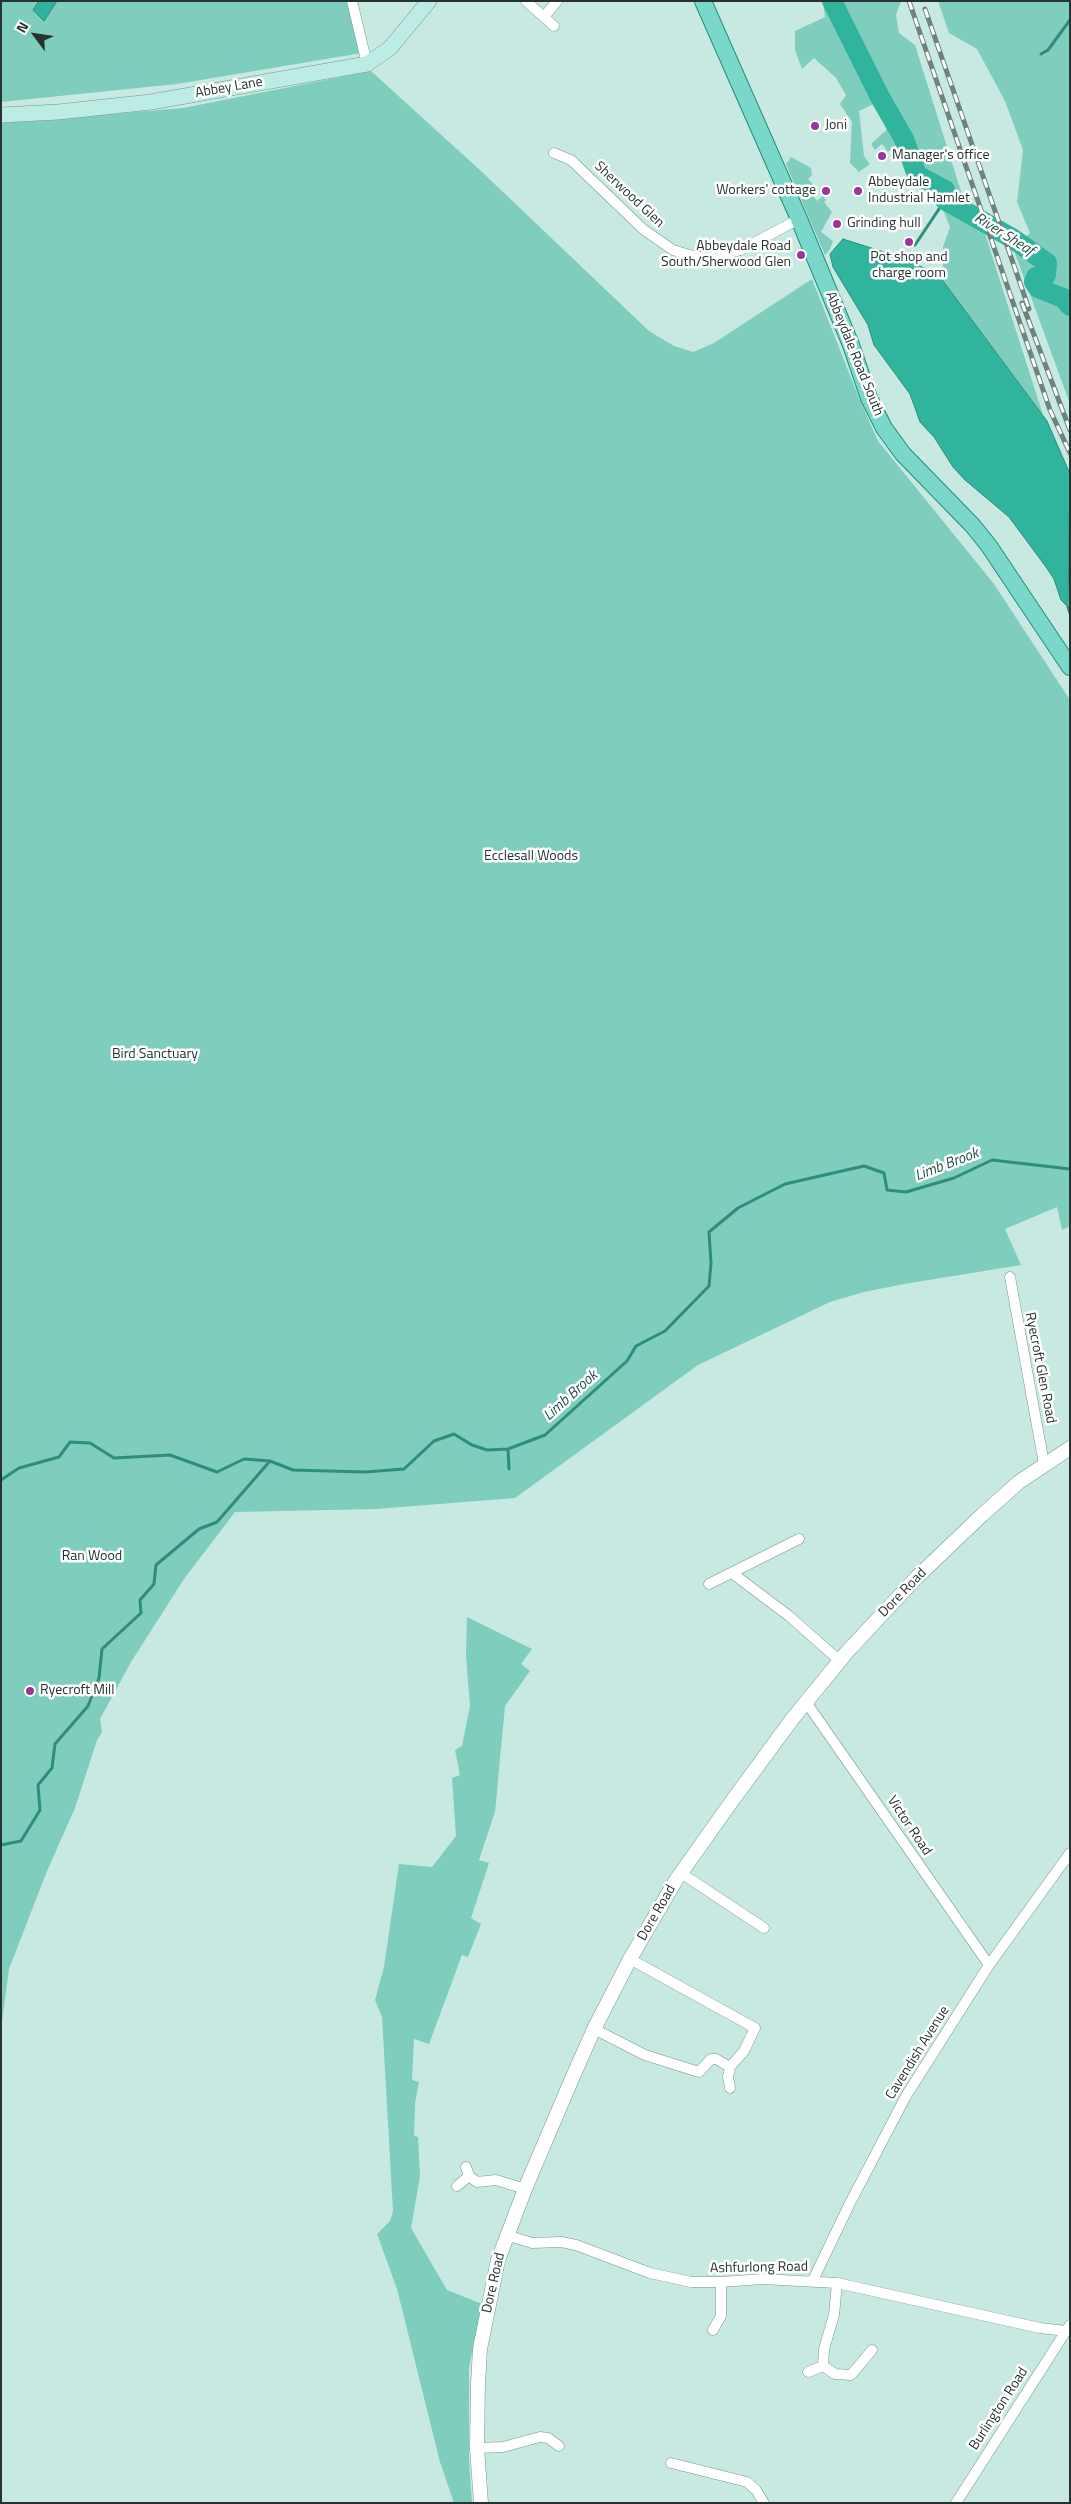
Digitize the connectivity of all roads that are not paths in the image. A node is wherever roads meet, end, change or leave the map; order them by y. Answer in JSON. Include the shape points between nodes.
{"nodes":[{"id":1,"x":352,"y":1,"type":"edge"},
{"id":2,"x":429,"y":1,"type":"edge"},
{"id":3,"x":526,"y":1,"type":"edge"},
{"id":4,"x":557,"y":1,"type":"edge"},
{"id":5,"x":703,"y":1,"type":"edge"},
{"id":6,"x":544,"y":17,"type":"junction"},
{"id":7,"x":554,"y":26,"type":"dead end"},
{"id":8,"x":367,"y":64,"type":"junction"},
{"id":9,"x":1,"y":114,"type":"edge"},
{"id":10,"x":554,"y":153,"type":"dead end"},
{"id":11,"x":799,"y":219,"type":"junction"},
{"id":12,"x":1070,"y":667,"type":"edge"},
{"id":13,"x":1010,"y":1277,"type":"dead end"},
{"id":14,"x":1070,"y":1448,"type":"edge"},
{"id":15,"x":1044,"y":1464,"type":"junction"},
{"id":16,"x":799,"y":1539,"type":"dead end"},
{"id":17,"x":732,"y":1573,"type":"junction"},
{"id":18,"x":710,"y":1584,"type":"dead end"},
{"id":19,"x":840,"y":1661,"type":"junction"},
{"id":20,"x":806,"y":1702,"type":"junction"},
{"id":21,"x":1070,"y":1853,"type":"edge"},
{"id":22,"x":681,"y":1873,"type":"junction"},
{"id":23,"x":764,"y":1928,"type":"dead end"},
{"id":24,"x":630,"y":1959,"type":"junction"},
{"id":25,"x":989,"y":1965,"type":"junction"},
{"id":26,"x":594,"y":2029,"type":"junction"},
{"id":27,"x":730,"y":2067,"type":"junction"},
{"id":28,"x":730,"y":2088,"type":"dead end"},
{"id":29,"x":457,"y":2186,"type":"dead end"},
{"id":30,"x":525,"y":2189,"type":"junction"},
{"id":31,"x":506,"y":2235,"type":"junction"},
{"id":32,"x":813,"y":2280,"type":"junction"},
{"id":33,"x":721,"y":2282,"type":"junction"},
{"id":34,"x":836,"y":2283,"type":"junction"},
{"id":35,"x":1068,"y":2328,"type":"edge"},
{"id":36,"x":713,"y":2330,"type":"dead end"},
{"id":37,"x":872,"y":2350,"type":"dead end"},
{"id":38,"x":823,"y":2366,"type":"junction"},
{"id":39,"x":808,"y":2372,"type":"dead end"},
{"id":40,"x":559,"y":2446,"type":"dead end"},
{"id":41,"x":477,"y":2448,"type":"junction"},
{"id":42,"x":670,"y":2463,"type":"dead end"},
{"id":43,"x":481,"y":2503,"type":"edge"},
{"id":44,"x":764,"y":2503,"type":"edge"},
{"id":45,"x":956,"y":2503,"type":"edge"}],
"edges":[{"from":1,"to":8,"type":"street"},
{"from":2,"to":8,"type":"main road","name":"Abbey Lane","via":[[390,48]]},
{"from":3,"to":6,"type":"street"},
{"from":4,"to":6,"type":"street"},
{"from":5,"to":11,"type":"main road","name":"Abbeydale Road South"},
{"from":6,"to":7,"type":"street"},
{"from":8,"to":9,"type":"main road","name":"Abbey Lane","via":[[151,102],[58,112]]},
{"from":10,"to":11,"type":"street","name":"Sherwood Glen","via":[[571,160],[656,239],[689,255],[707,258],[741,250]]},
{"from":11,"to":12,"type":"main road","name":"Abbeydale Road South","via":[[851,345],[869,398],[890,438],[973,526]]},
{"from":13,"to":15,"type":"street","name":"Ryecroft Glen Road"},
{"from":14,"to":15,"type":"street","name":"Dore Road"},
{"from":15,"to":19,"type":"street","name":"Dore Road","via":[[975,1521],[916,1578]]},
{"from":16,"to":17,"type":"street"},
{"from":17,"to":18,"type":"street"},
{"from":17,"to":19,"type":"street","via":[[789,1616]]},
{"from":19,"to":20,"type":"street","name":"Dore Road"},
{"from":20,"to":22,"type":"street","name":"Dore Road"},
{"from":20,"to":25,"type":"street","name":"Victor Road"},
{"from":21,"to":25,"type":"street","name":"Cavendish Avenue"},
{"from":22,"to":23,"type":"street"},
{"from":22,"to":24,"type":"street","name":"Dore Road"},
{"from":24,"to":26,"type":"street","name":"Dore Road"},
{"from":24,"to":27,"type":"street","via":[[754,2028],[744,2052]]},
{"from":25,"to":32,"type":"street","name":"Cavendish Avenue","via":[[906,2096]]},
{"from":26,"to":27,"type":"street","via":[[645,2055],[699,2072],[716,2059]]},
{"from":26,"to":30,"type":"street","name":"Dore Road"},
{"from":27,"to":28,"type":"street"},
{"from":29,"to":30,"type":"street","via":[[468,2172],[477,2182],[496,2180]]},
{"from":30,"to":31,"type":"street","name":"Dore Road"},
{"from":31,"to":33,"type":"street","name":"Ashfurlong Road","via":[[532,2243],[576,2245],[650,2273],[677,2279]]},
{"from":31,"to":41,"type":"street","name":"Dore Road","via":[[480,2349]]},
{"from":32,"to":33,"type":"street","name":"Ashfurlong Road"},
{"from":32,"to":34,"type":"street","name":"Ashfurlong Road"},
{"from":33,"to":36,"type":"street","via":[[720,2316]]},
{"from":34,"to":35,"type":"street","name":"Ashfurlong Road","via":[[1040,2328]]},
{"from":34,"to":38,"type":"street","via":[[834,2315],[824,2349]]},
{"from":35,"to":45,"type":"street","name":"Burlington Road"},
{"from":37,"to":38,"type":"street","via":[[851,2376],[835,2374]]},
{"from":38,"to":39,"type":"street"},
{"from":40,"to":41,"type":"street","via":[[548,2438],[540,2437],[503,2446]]},
{"from":41,"to":43,"type":"street","name":"Dore Road"},
{"from":42,"to":44,"type":"street","via":[[747,2482]]}]}
